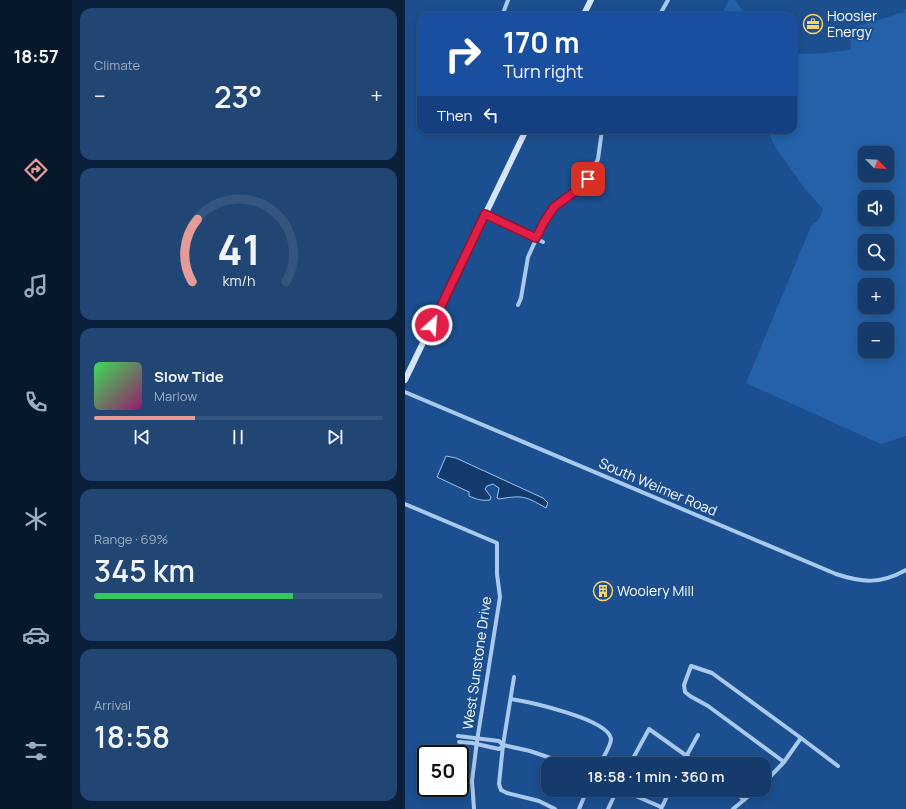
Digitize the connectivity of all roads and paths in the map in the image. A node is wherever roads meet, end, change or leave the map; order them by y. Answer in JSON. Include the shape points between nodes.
{"nodes":[{"id":1,"x":508,"y":0,"type":"edge"},
{"id":2,"x":591,"y":0,"type":"edge"},
{"id":3,"x":668,"y":0,"type":"edge"},
{"id":4,"x":504,"y":12,"type":"edge"},
{"id":5,"x":585,"y":12,"type":"edge"},
{"id":6,"x":661,"y":12,"type":"edge"},
{"id":7,"x":524,"y":134,"type":"edge"},
{"id":8,"x":601,"y":134,"type":"edge"},
{"id":9,"x":485,"y":214,"type":"junction"},
{"id":10,"x":536,"y":238,"type":"junction"},
{"id":11,"x":543,"y":242,"type":"dead end"},
{"id":12,"x":517,"y":304,"type":"dead end"},
{"id":13,"x":405,"y":380,"type":"edge"},
{"id":14,"x":405,"y":392,"type":"edge"},
{"id":15,"x":405,"y":504,"type":"edge"},
{"id":16,"x":906,"y":570,"type":"edge"},
{"id":17,"x":514,"y":677,"type":"dead end"},
{"id":18,"x":511,"y":699,"type":"junction"},
{"id":19,"x":698,"y":735,"type":"dead end"},
{"id":20,"x":458,"y":736,"type":"dead end"},
{"id":21,"x":477,"y":738,"type":"junction"},
{"id":22,"x":801,"y":738,"type":"junction"},
{"id":23,"x":459,"y":742,"type":"dead end"},
{"id":24,"x":476,"y":744,"type":"junction"},
{"id":25,"x":503,"y":746,"type":"junction"},
{"id":26,"x":686,"y":755,"type":"junction"},
{"id":27,"x":548,"y":757,"type":"edge"},
{"id":28,"x":604,"y":757,"type":"edge"},
{"id":29,"x":634,"y":757,"type":"edge"},
{"id":30,"x":689,"y":757,"type":"edge"},
{"id":31,"x":784,"y":762,"type":"junction"},
{"id":32,"x":838,"y":766,"type":"dead end"},
{"id":33,"x":771,"y":776,"type":"edge"},
{"id":34,"x":584,"y":797,"type":"edge"},
{"id":35,"x":614,"y":797,"type":"edge"},
{"id":36,"x":637,"y":797,"type":"edge"},
{"id":37,"x":666,"y":797,"type":"edge"},
{"id":38,"x":741,"y":797,"type":"edge"},
{"id":39,"x":748,"y":797,"type":"edge"},
{"id":40,"x":744,"y":800,"type":"junction"},
{"id":41,"x":661,"y":808,"type":"edge"},
{"id":42,"x":474,"y":809,"type":"edge"},
{"id":43,"x":555,"y":809,"type":"edge"},
{"id":44,"x":579,"y":809,"type":"edge"},
{"id":45,"x":608,"y":809,"type":"edge"},
{"id":46,"x":733,"y":809,"type":"edge"}],
"edges":[{"from":1,"to":4,"type":"street"},
{"from":2,"to":5,"type":"main road"},
{"from":3,"to":6,"type":"street"},
{"from":7,"to":9,"type":"main road"},
{"from":8,"to":10,"type":"street","via":[[598,159],[588,179],[554,207]]},
{"from":9,"to":10,"type":"street"},
{"from":9,"to":13,"type":"main road"},
{"from":10,"to":11,"type":"street"},
{"from":10,"to":12,"type":"street","via":[[528,258],[521,298]]},
{"from":14,"to":16,"type":"street","name":"South Weimer Road","via":[[837,574],[870,581],[887,578]]},
{"from":15,"to":21,"type":"street","name":"West Sunstone Drive","via":[[497,543],[499,597]]},
{"from":17,"to":18,"type":"street"},
{"from":18,"to":25,"type":"street"},
{"from":18,"to":28,"type":"street","via":[[549,707],[605,729],[611,738]]},
{"from":19,"to":26,"type":"street"},
{"from":20,"to":21,"type":"street"},
{"from":21,"to":24,"type":"street","name":"West Sunstone Drive"},
{"from":21,"to":25,"type":"street","via":[[499,741]]},
{"from":22,"to":31,"type":"street"},
{"from":22,"to":31,"type":"street","via":[[712,673],[691,666],[684,685],[685,692]]},
{"from":22,"to":32,"type":"street"},
{"from":23,"to":24,"type":"street"},
{"from":24,"to":25,"type":"street","via":[[499,749]]},
{"from":24,"to":42,"type":"street","name":"West Sunstone Drive","via":[[472,781]]},
{"from":25,"to":27,"type":"street"},
{"from":25,"to":43,"type":"street","via":[[499,784],[501,790],[539,801]]},
{"from":26,"to":29,"type":"street","via":[[649,729]]},
{"from":26,"to":30,"type":"street"},
{"from":31,"to":33,"type":"street"},
{"from":34,"to":44,"type":"street"},
{"from":35,"to":45,"type":"street"},
{"from":36,"to":41,"type":"street"},
{"from":37,"to":41,"type":"street"},
{"from":38,"to":40,"type":"street"},
{"from":39,"to":40,"type":"street"},
{"from":40,"to":46,"type":"street"}]}
